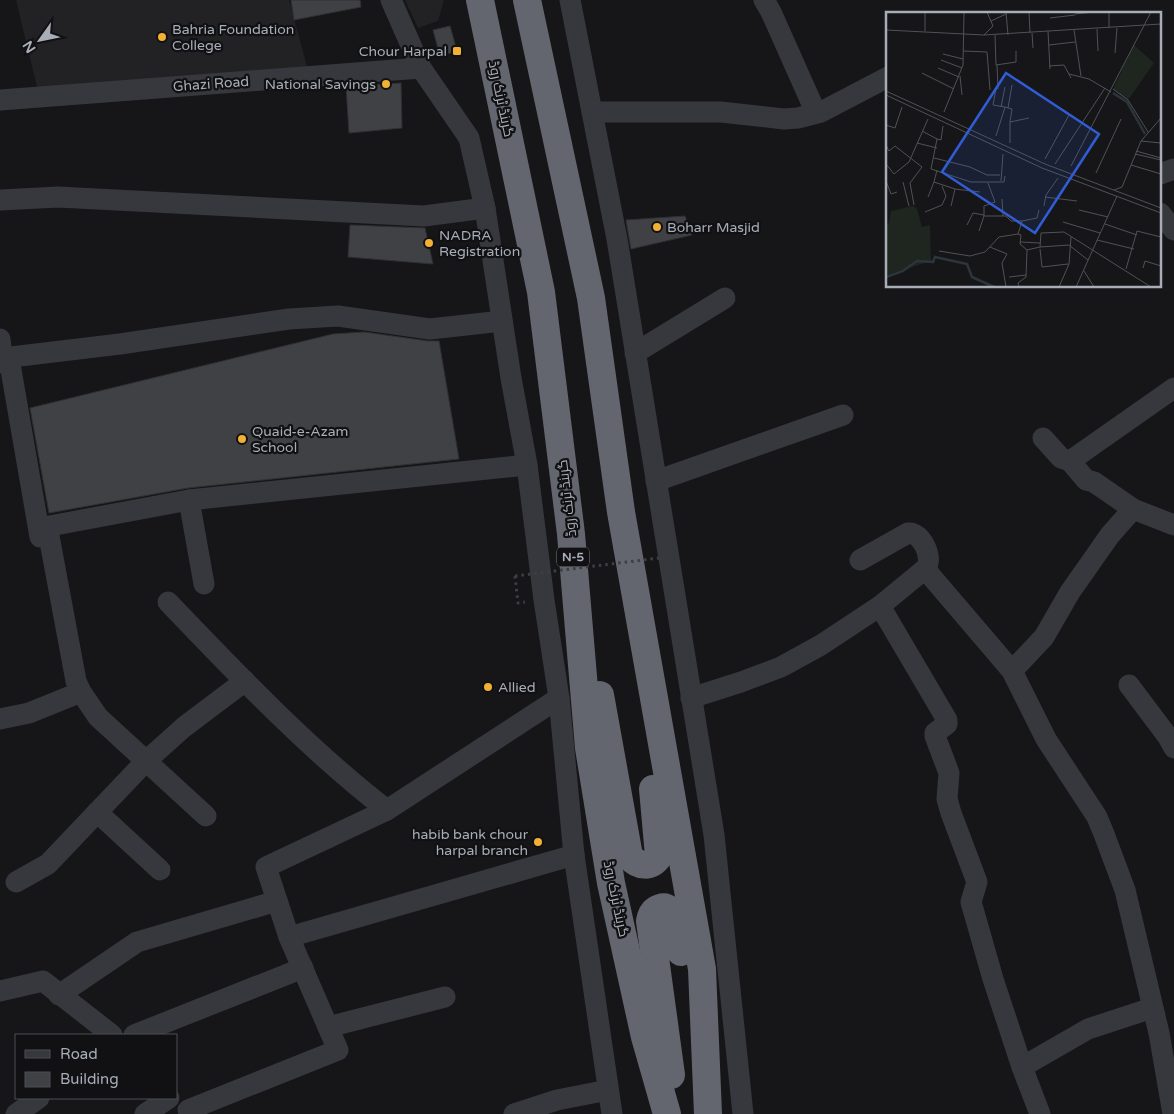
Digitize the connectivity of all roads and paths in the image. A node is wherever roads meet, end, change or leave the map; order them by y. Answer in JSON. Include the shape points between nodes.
{"nodes":[{"id":1,"x":391,"y":0,"type":"edge"},
{"id":2,"x":480,"y":0,"type":"edge"},
{"id":3,"x":527,"y":0,"type":"edge"},
{"id":4,"x":570,"y":0,"type":"edge"},
{"id":5,"x":764,"y":0,"type":"edge"},
{"id":6,"x":421,"y":68,"type":"junction"},
{"id":7,"x":886,"y":78,"type":"edge"},
{"id":8,"x":0,"y":100,"type":"edge"},
{"id":9,"x":593,"y":112,"type":"junction"},
{"id":10,"x":816,"y":113,"type":"junction"},
{"id":11,"x":1174,"y":169,"type":"edge"},
{"id":12,"x":1162,"y":173,"type":"edge"},
{"id":13,"x":0,"y":200,"type":"edge"},
{"id":14,"x":485,"y":208,"type":"junction"},
{"id":15,"x":1162,"y":215,"type":"edge"},
{"id":16,"x":1174,"y":230,"type":"edge"},
{"id":17,"x":725,"y":298,"type":"dead end"},
{"id":18,"x":502,"y":321,"type":"junction"},
{"id":19,"x":1,"y":348,"type":"edge"},
{"id":20,"x":635,"y":353,"type":"junction"},
{"id":21,"x":1174,"y":388,"type":"edge"},
{"id":22,"x":843,"y":415,"type":"dead end"},
{"id":23,"x":1043,"y":438,"type":"dead end"},
{"id":24,"x":1070,"y":461,"type":"junction"},
{"id":25,"x":527,"y":465,"type":"junction"},
{"id":26,"x":656,"y":481,"type":"junction"},
{"id":27,"x":190,"y":500,"type":"junction"},
{"id":28,"x":1133,"y":508,"type":"junction"},
{"id":29,"x":620,"y":512,"type":"junction"},
{"id":30,"x":1174,"y":525,"type":"edge"},
{"id":31,"x":39,"y":528,"type":"junction"},
{"id":32,"x":571,"y":534,"type":"junction"},
{"id":33,"x":659,"y":558,"type":"dead end"},
{"id":34,"x":860,"y":560,"type":"dead end"},
{"id":35,"x":924,"y":568,"type":"junction"},
{"id":36,"x":204,"y":584,"type":"dead end"},
{"id":37,"x":168,"y":602,"type":"dead end"},
{"id":38,"x":518,"y":603,"type":"dead end"},
{"id":39,"x":880,"y":606,"type":"junction"},
{"id":40,"x":1012,"y":671,"type":"junction"},
{"id":41,"x":245,"y":681,"type":"junction"},
{"id":42,"x":1129,"y":685,"type":"dead end"},
{"id":43,"x":81,"y":692,"type":"junction"},
{"id":44,"x":559,"y":698,"type":"junction"},
{"id":45,"x":691,"y":698,"type":"junction"},
{"id":46,"x":0,"y":719,"type":"edge"},
{"id":47,"x":1174,"y":748,"type":"edge"},
{"id":48,"x":146,"y":761,"type":"junction"},
{"id":49,"x":387,"y":810,"type":"junction"},
{"id":50,"x":97,"y":812,"type":"junction"},
{"id":51,"x":206,"y":816,"type":"dead end"},
{"id":52,"x":574,"y":855,"type":"junction"},
{"id":53,"x":160,"y":870,"type":"dead end"},
{"id":54,"x":16,"y":882,"type":"dead end"},
{"id":55,"x":277,"y":901,"type":"junction"},
{"id":56,"x":289,"y":937,"type":"junction"},
{"id":57,"x":303,"y":968,"type":"junction"},
{"id":58,"x":0,"y":991,"type":"edge"},
{"id":59,"x":58,"y":995,"type":"junction"},
{"id":60,"x":445,"y":997,"type":"dead end"},
{"id":61,"x":1152,"y":1008,"type":"junction"},
{"id":62,"x":328,"y":1027,"type":"junction"},
{"id":63,"x":111,"y":1034,"type":"edge"},
{"id":64,"x":137,"y":1034,"type":"edge"},
{"id":65,"x":1022,"y":1067,"type":"junction"},
{"id":66,"x":608,"y":1090,"type":"junction"},
{"id":67,"x":38,"y":1099,"type":"edge"},
{"id":68,"x":167,"y":1099,"type":"edge"},
{"id":69,"x":185,"y":1107,"type":"edge"},
{"id":70,"x":0,"y":1108,"type":"edge"},
{"id":71,"x":708,"y":1112,"type":"edge"},
{"id":72,"x":4,"y":1114,"type":"edge"},
{"id":73,"x":16,"y":1114,"type":"edge"},
{"id":74,"x":145,"y":1114,"type":"edge"},
{"id":75,"x":514,"y":1114,"type":"edge"},
{"id":76,"x":612,"y":1114,"type":"edge"},
{"id":77,"x":667,"y":1114,"type":"edge"},
{"id":78,"x":676,"y":1114,"type":"edge"},
{"id":79,"x":743,"y":1114,"type":"edge"},
{"id":80,"x":1040,"y":1114,"type":"edge"},
{"id":81,"x":1173,"y":1114,"type":"edge"}],
"edges":[{"from":1,"to":6,"type":"street"},
{"from":2,"to":32,"type":"highway","name":"گرینڈ ٹرنک روڈ","number":"N-5","via":[[541,292]]},
{"from":3,"to":29,"type":"highway","via":[[591,298]]},
{"from":4,"to":9,"type":"street"},
{"from":5,"to":10,"type":"street"},
{"from":6,"to":8,"type":"street","name":"Ghazi Road"},
{"from":6,"to":14,"type":"street","via":[[470,138]]},
{"from":7,"to":10,"type":"street"},
{"from":9,"to":10,"type":"street","via":[[721,112],[784,119]]},
{"from":9,"to":20,"type":"street"},
{"from":11,"to":12,"type":"street"},
{"from":13,"to":14,"type":"street","via":[[58,197],[424,216]]},
{"from":14,"to":18,"type":"street"},
{"from":15,"to":16,"type":"street"},
{"from":17,"to":20,"type":"street"},
{"from":18,"to":19,"type":"street","via":[[430,328],[338,316],[288,319],[120,344]]},
{"from":18,"to":25,"type":"street"},
{"from":19,"to":31,"type":"street","via":[[3,363],[10,364]]},
{"from":20,"to":26,"type":"street"},
{"from":21,"to":24,"type":"street"},
{"from":22,"to":26,"type":"street"},
{"from":23,"to":24,"type":"street","via":[[1061,458]]},
{"from":24,"to":28,"type":"street","via":[[1086,480]]},
{"from":25,"to":27,"type":"street"},
{"from":25,"to":44,"type":"street"},
{"from":26,"to":45,"type":"street"},
{"from":27,"to":31,"type":"street"},
{"from":27,"to":36,"type":"street"},
{"from":28,"to":30,"type":"street"},
{"from":28,"to":40,"type":"street","via":[[1075,585],[1044,637]]},
{"from":29,"to":32,"type":"highway","via":[[660,850],[656,860],[648,864],[638,864],[629,856]]},
{"from":29,"to":71,"type":"highway","via":[[702,969]]},
{"from":31,"to":43,"type":"street","via":[[40,537],[49,536],[74,673]]},
{"from":32,"to":77,"type":"highway","name":"گرینڈ ٹرنک روڈ","number":"N-5","via":[[589,748],[611,883],[645,1037]]},
{"from":33,"to":38,"type":"path","bridge":true,"via":[[515,576]]},
{"from":34,"to":35,"type":"street","via":[[912,533],[917,534],[930,560]]},
{"from":35,"to":39,"type":"street"},
{"from":35,"to":40,"type":"street"},
{"from":37,"to":41,"type":"street"},
{"from":39,"to":45,"type":"street","via":[[781,667]]},
{"from":39,"to":65,"type":"street","via":[[948,720],[935,733],[949,773],[947,799],[977,882],[971,902]]},
{"from":40,"to":61,"type":"street","via":[[1046,739],[1104,834],[1125,890]]},
{"from":41,"to":48,"type":"street","via":[[184,726]]},
{"from":41,"to":49,"type":"street","via":[[355,786]]},
{"from":42,"to":47,"type":"street"},
{"from":43,"to":46,"type":"street","via":[[29,713]]},
{"from":43,"to":48,"type":"street","via":[[98,717]]},
{"from":44,"to":49,"type":"street"},
{"from":44,"to":52,"type":"street"},
{"from":45,"to":79,"type":"street","via":[[714,835]]},
{"from":48,"to":50,"type":"street"},
{"from":48,"to":51,"type":"street"},
{"from":49,"to":55,"type":"street","via":[[266,867]]},
{"from":50,"to":53,"type":"street"},
{"from":50,"to":54,"type":"street","via":[[48,864]]},
{"from":52,"to":56,"type":"street"},
{"from":52,"to":66,"type":"street"},
{"from":55,"to":56,"type":"street"},
{"from":55,"to":59,"type":"street","via":[[137,942]]},
{"from":56,"to":57,"type":"street"},
{"from":57,"to":62,"type":"street"},
{"from":57,"to":64,"type":"street"},
{"from":58,"to":59,"type":"street","via":[[42,981]]},
{"from":59,"to":63,"type":"street"},
{"from":60,"to":62,"type":"street"},
{"from":61,"to":65,"type":"street","via":[[1088,1029]]},
{"from":61,"to":81,"type":"street"},
{"from":62,"to":69,"type":"street","via":[[338,1050]]},
{"from":65,"to":80,"type":"street"},
{"from":66,"to":75,"type":"street","via":[[557,1100]]},
{"from":66,"to":76,"type":"street"},
{"from":67,"to":73,"type":"street"},
{"from":68,"to":74,"type":"street"},
{"from":70,"to":72,"type":"street"},
{"from":71,"to":78,"type":"highway","via":[[674,916],[667,909],[660,908],[652,914],[650,921]]}]}
